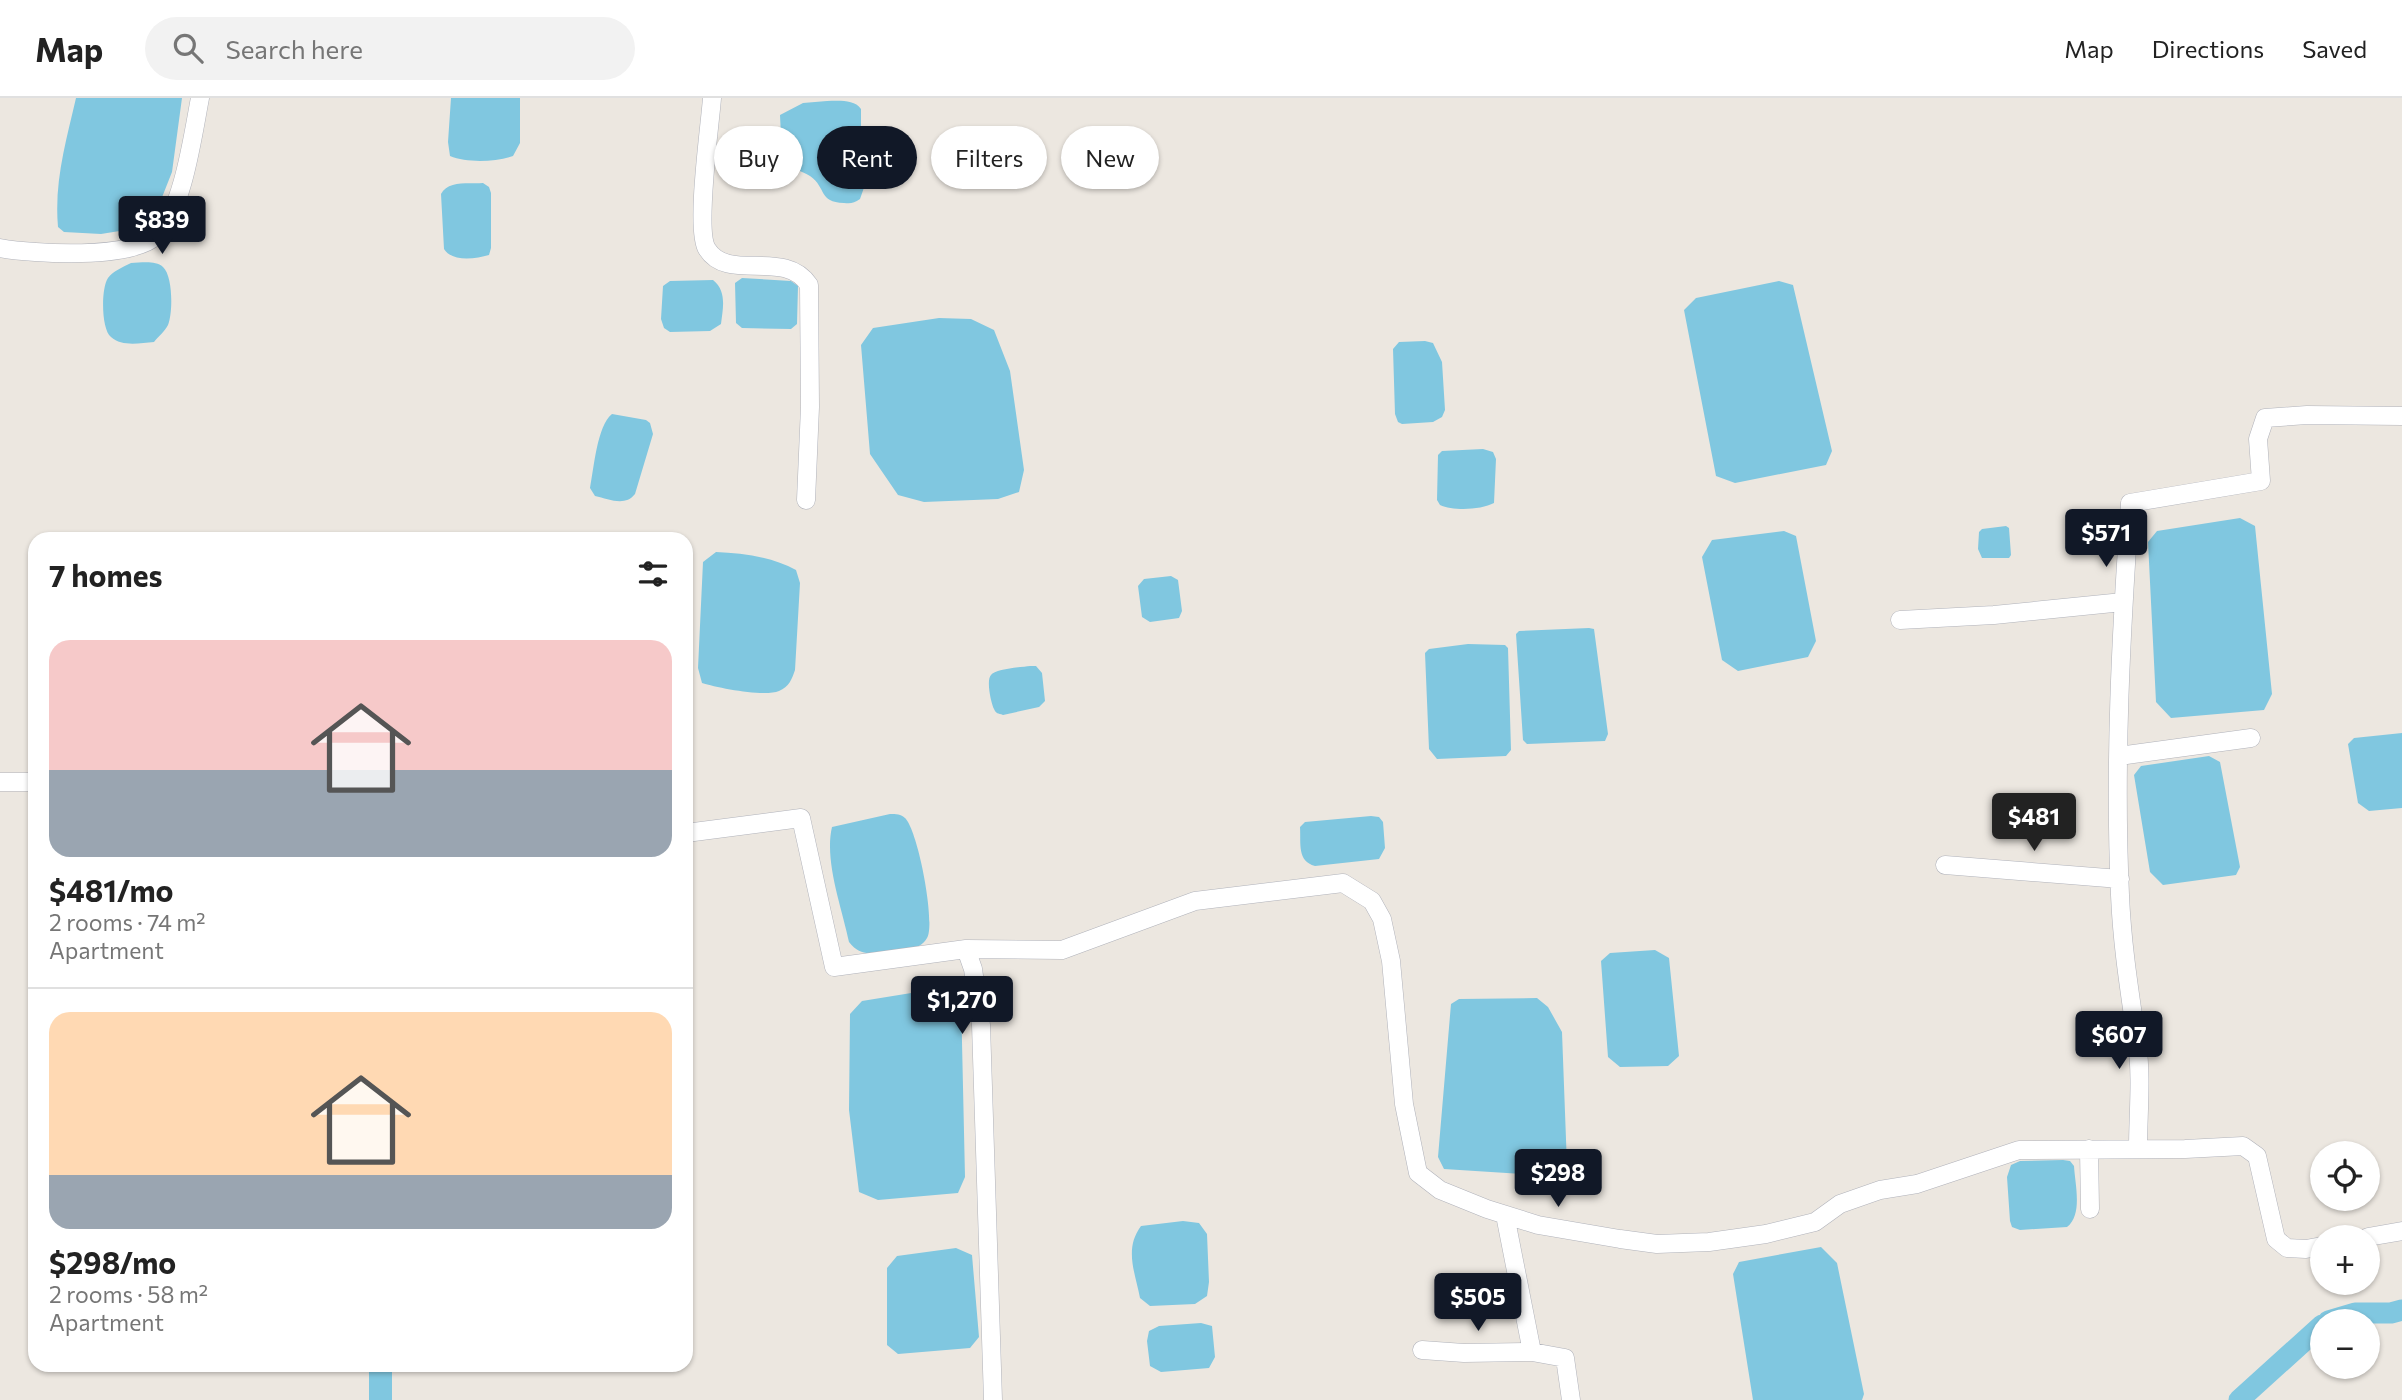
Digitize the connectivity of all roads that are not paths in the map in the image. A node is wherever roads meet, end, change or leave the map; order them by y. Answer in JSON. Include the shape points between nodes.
{"nodes":[{"id":1,"x":200,"y":98,"type":"edge"},
{"id":2,"x":712,"y":98,"type":"edge"},
{"id":3,"x":0,"y":248,"type":"edge"},
{"id":4,"x":2402,"y":416,"type":"edge"},
{"id":5,"x":806,"y":500,"type":"dead end"},
{"id":6,"x":2123,"y":602,"type":"junction"},
{"id":7,"x":1900,"y":620,"type":"dead end"},
{"id":8,"x":2251,"y":738,"type":"dead end"},
{"id":9,"x":2119,"y":755,"type":"junction"},
{"id":10,"x":0,"y":782,"type":"edge"},
{"id":11,"x":28,"y":782,"type":"edge"},
{"id":12,"x":693,"y":832,"type":"edge"},
{"id":13,"x":1945,"y":865,"type":"dead end"},
{"id":14,"x":2120,"y":879,"type":"junction"},
{"id":15,"x":967,"y":949,"type":"junction"},
{"id":16,"x":2089,"y":1149,"type":"junction"},
{"id":17,"x":2138,"y":1149,"type":"junction"},
{"id":18,"x":2090,"y":1209,"type":"dead end"},
{"id":19,"x":1505,"y":1215,"type":"junction"},
{"id":20,"x":2402,"y":1231,"type":"edge"},
{"id":21,"x":2380,"y":1235,"type":"edge"},
{"id":22,"x":2310,"y":1248,"type":"edge"},
{"id":23,"x":1422,"y":1350,"type":"dead end"},
{"id":24,"x":1532,"y":1352,"type":"junction"},
{"id":25,"x":993,"y":1400,"type":"edge"},
{"id":26,"x":1571,"y":1400,"type":"edge"}],
"edges":[{"from":1,"to":3,"type":"street","via":[[170,218],[156,237],[121,251],[50,253]]},
{"from":2,"to":5,"type":"street","via":[[703,217],[707,248],[732,264],[787,268],[809,285]]},
{"from":4,"to":6,"type":"street","via":[[2264,418],[2258,439],[2261,481],[2130,503]]},
{"from":6,"to":7,"type":"street"},
{"from":6,"to":9,"type":"street"},
{"from":8,"to":9,"type":"street"},
{"from":9,"to":14,"type":"street"},
{"from":10,"to":11,"type":"street"},
{"from":12,"to":15,"type":"street","via":[[801,818],[834,967]]},
{"from":13,"to":14,"type":"street"},
{"from":14,"to":17,"type":"street","via":[[2137,1044]]},
{"from":15,"to":19,"type":"street","via":[[1062,950],[1195,901],[1343,883],[1371,901],[1382,919],[1391,961],[1404,1104],[1418,1173],[1440,1190]]},
{"from":15,"to":25,"type":"street","via":[[981,1025]]},
{"from":16,"to":17,"type":"street"},
{"from":16,"to":18,"type":"street"},
{"from":16,"to":19,"type":"street","via":[[2018,1150],[1840,1204],[1815,1222],[1710,1242],[1657,1244],[1538,1225]]},
{"from":17,"to":22,"type":"street","via":[[2243,1146],[2257,1156],[2276,1238],[2287,1248]]},
{"from":19,"to":24,"type":"street"},
{"from":20,"to":21,"type":"street"},
{"from":23,"to":24,"type":"street"},
{"from":24,"to":26,"type":"street","via":[[1565,1358]]}]}
